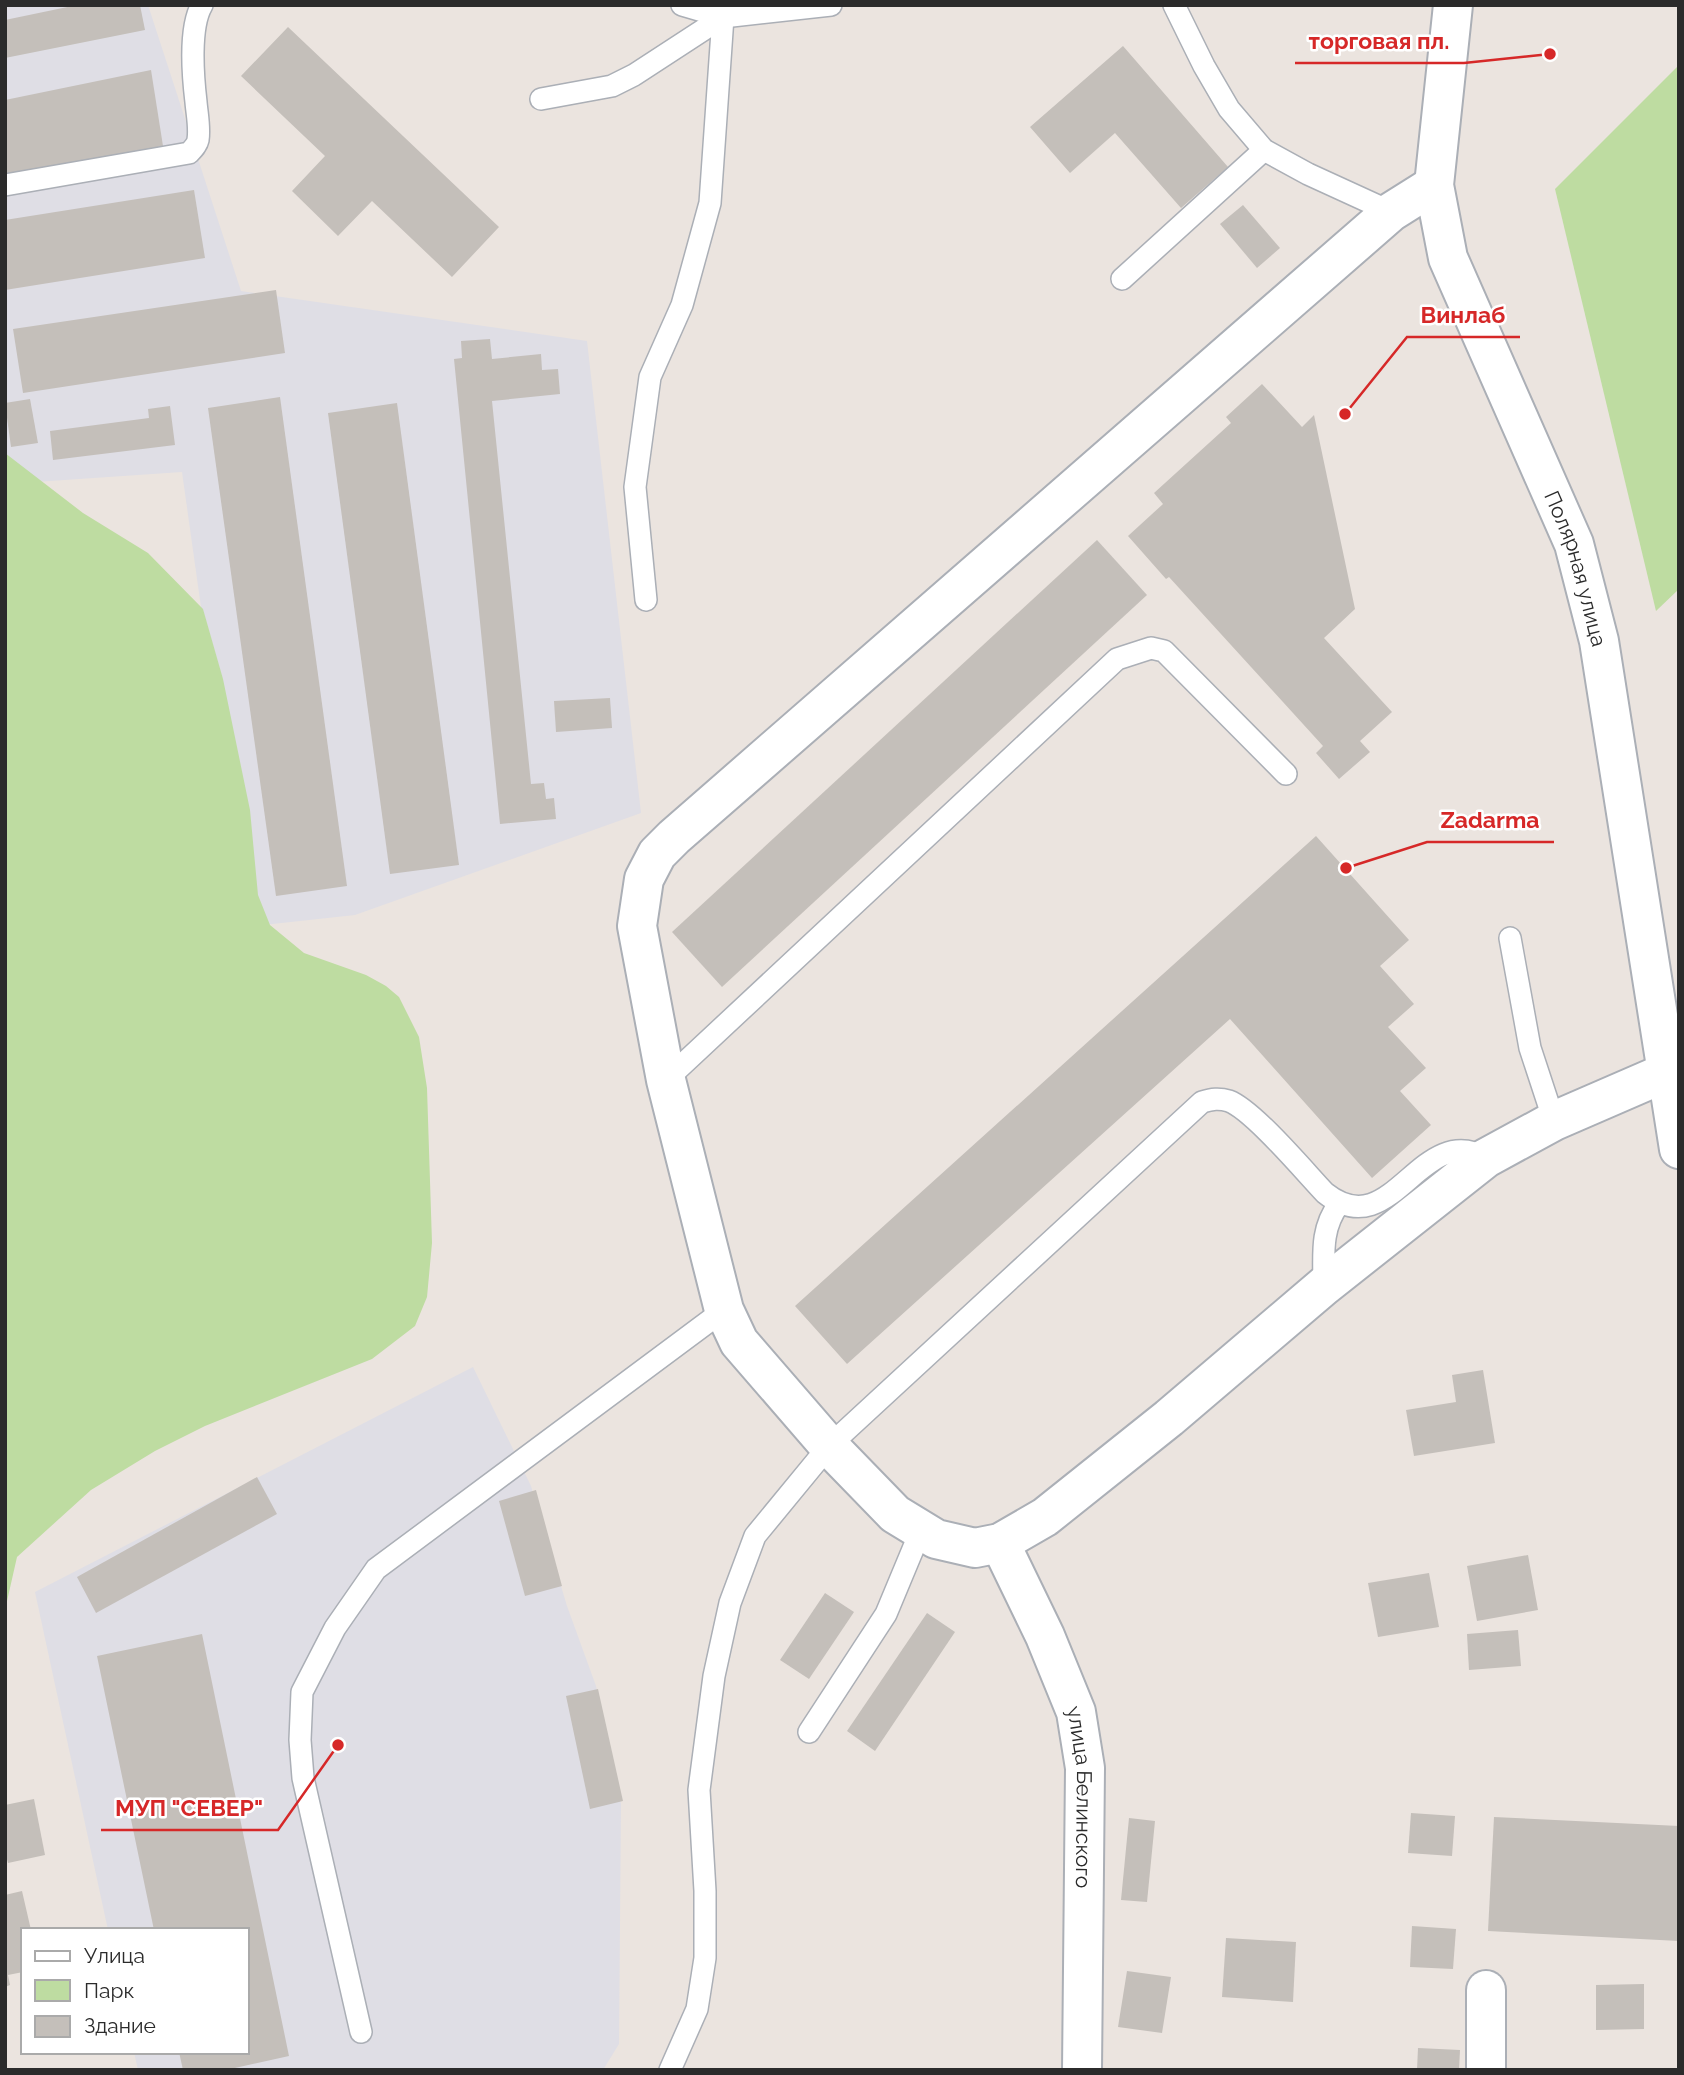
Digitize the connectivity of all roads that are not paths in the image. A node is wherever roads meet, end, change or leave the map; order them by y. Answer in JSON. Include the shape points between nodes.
{"nodes":[{"id":1,"x":202,"y":5,"type":"edge"},
{"id":2,"x":682,"y":5,"type":"edge"},
{"id":3,"x":831,"y":5,"type":"edge"},
{"id":4,"x":1174,"y":5,"type":"edge"},
{"id":5,"x":1453,"y":5,"type":"edge"},
{"id":6,"x":729,"y":11,"type":"edge"},
{"id":7,"x":541,"y":99,"type":"dead end"},
{"id":8,"x":1264,"y":150,"type":"junction"},
{"id":9,"x":5,"y":185,"type":"edge"},
{"id":10,"x":1434,"y":186,"type":"junction"},
{"id":11,"x":1391,"y":212,"type":"junction"},
{"id":12,"x":1122,"y":279,"type":"dead end"},
{"id":13,"x":646,"y":600,"type":"dead end"},
{"id":14,"x":1286,"y":774,"type":"dead end"},
{"id":15,"x":1510,"y":938,"type":"dead end"},
{"id":16,"x":1667,"y":1072,"type":"junction"},
{"id":17,"x":666,"y":1080,"type":"junction"},
{"id":18,"x":1554,"y":1121,"type":"junction"},
{"id":19,"x":1679,"y":1149,"type":"edge"},
{"id":20,"x":1486,"y":1158,"type":"junction"},
{"id":21,"x":1339,"y":1204,"type":"junction"},
{"id":22,"x":1324,"y":1286,"type":"junction"},
{"id":23,"x":724,"y":1310,"type":"junction"},
{"id":24,"x":829,"y":1446,"type":"junction"},
{"id":25,"x":921,"y":1530,"type":"junction"},
{"id":26,"x":1000,"y":1543,"type":"junction"},
{"id":27,"x":809,"y":1732,"type":"dead end"},
{"id":28,"x":1486,"y":1990,"type":"dead end"},
{"id":29,"x":361,"y":2032,"type":"dead end"},
{"id":30,"x":670,"y":2070,"type":"edge"},
{"id":31,"x":1082,"y":2070,"type":"edge"},
{"id":32,"x":1486,"y":2070,"type":"edge"}],
"edges":[{"from":1,"to":9,"type":"lane","via":[[194,43],[198,143],[189,153]]},
{"from":2,"to":6,"type":"lane"},
{"from":3,"to":6,"type":"lane"},
{"from":4,"to":8,"type":"lane","via":[[1228,109]]},
{"from":5,"to":10,"type":"street","name":"Полярная улица"},
{"from":6,"to":7,"type":"lane","via":[[612,86]]},
{"from":6,"to":13,"type":"lane","via":[[710,203],[682,306],[650,377],[635,487]]},
{"from":8,"to":11,"type":"lane"},
{"from":8,"to":12,"type":"lane"},
{"from":10,"to":11,"type":"street"},
{"from":10,"to":16,"type":"street","name":"Полярная улица","via":[[1448,258],[1574,544],[1599,641]]},
{"from":11,"to":17,"type":"street","via":[[657,854],[644,879],[637,926]]},
{"from":14,"to":17,"type":"lane","via":[[1164,651],[1151,648],[1117,659]]},
{"from":15,"to":18,"type":"lane","via":[[1531,1048]]},
{"from":16,"to":18,"type":"street"},
{"from":16,"to":19,"type":"street","name":"Полярная улица"},
{"from":17,"to":23,"type":"street"},
{"from":18,"to":20,"type":"street"},
{"from":20,"to":21,"type":"lane","via":[[1471,1151],[1443,1153],[1370,1205]]},
{"from":20,"to":22,"type":"street"},
{"from":21,"to":22,"type":"lane","via":[[1327,1221]]},
{"from":21,"to":24,"type":"lane","via":[[1247,1113],[1217,1098],[1202,1102]]},
{"from":22,"to":26,"type":"street","via":[[1045,1517]]},
{"from":23,"to":24,"type":"street","via":[[739,1342]]},
{"from":23,"to":29,"type":"lane","via":[[376,1569],[335,1628],[302,1692],[303,1778]]},
{"from":24,"to":25,"type":"street","via":[[895,1514]]},
{"from":24,"to":30,"type":"lane","via":[[755,1536],[730,1603],[714,1676],[699,1790],[705,1958],[696,2009]]},
{"from":25,"to":26,"type":"street","via":[[936,1539],[975,1548]]},
{"from":25,"to":27,"type":"lane","via":[[886,1614]]},
{"from":26,"to":31,"type":"street","name":"улица Белинского","via":[[1076,1712],[1085,1768]]},
{"from":28,"to":32,"type":"street"}]}
